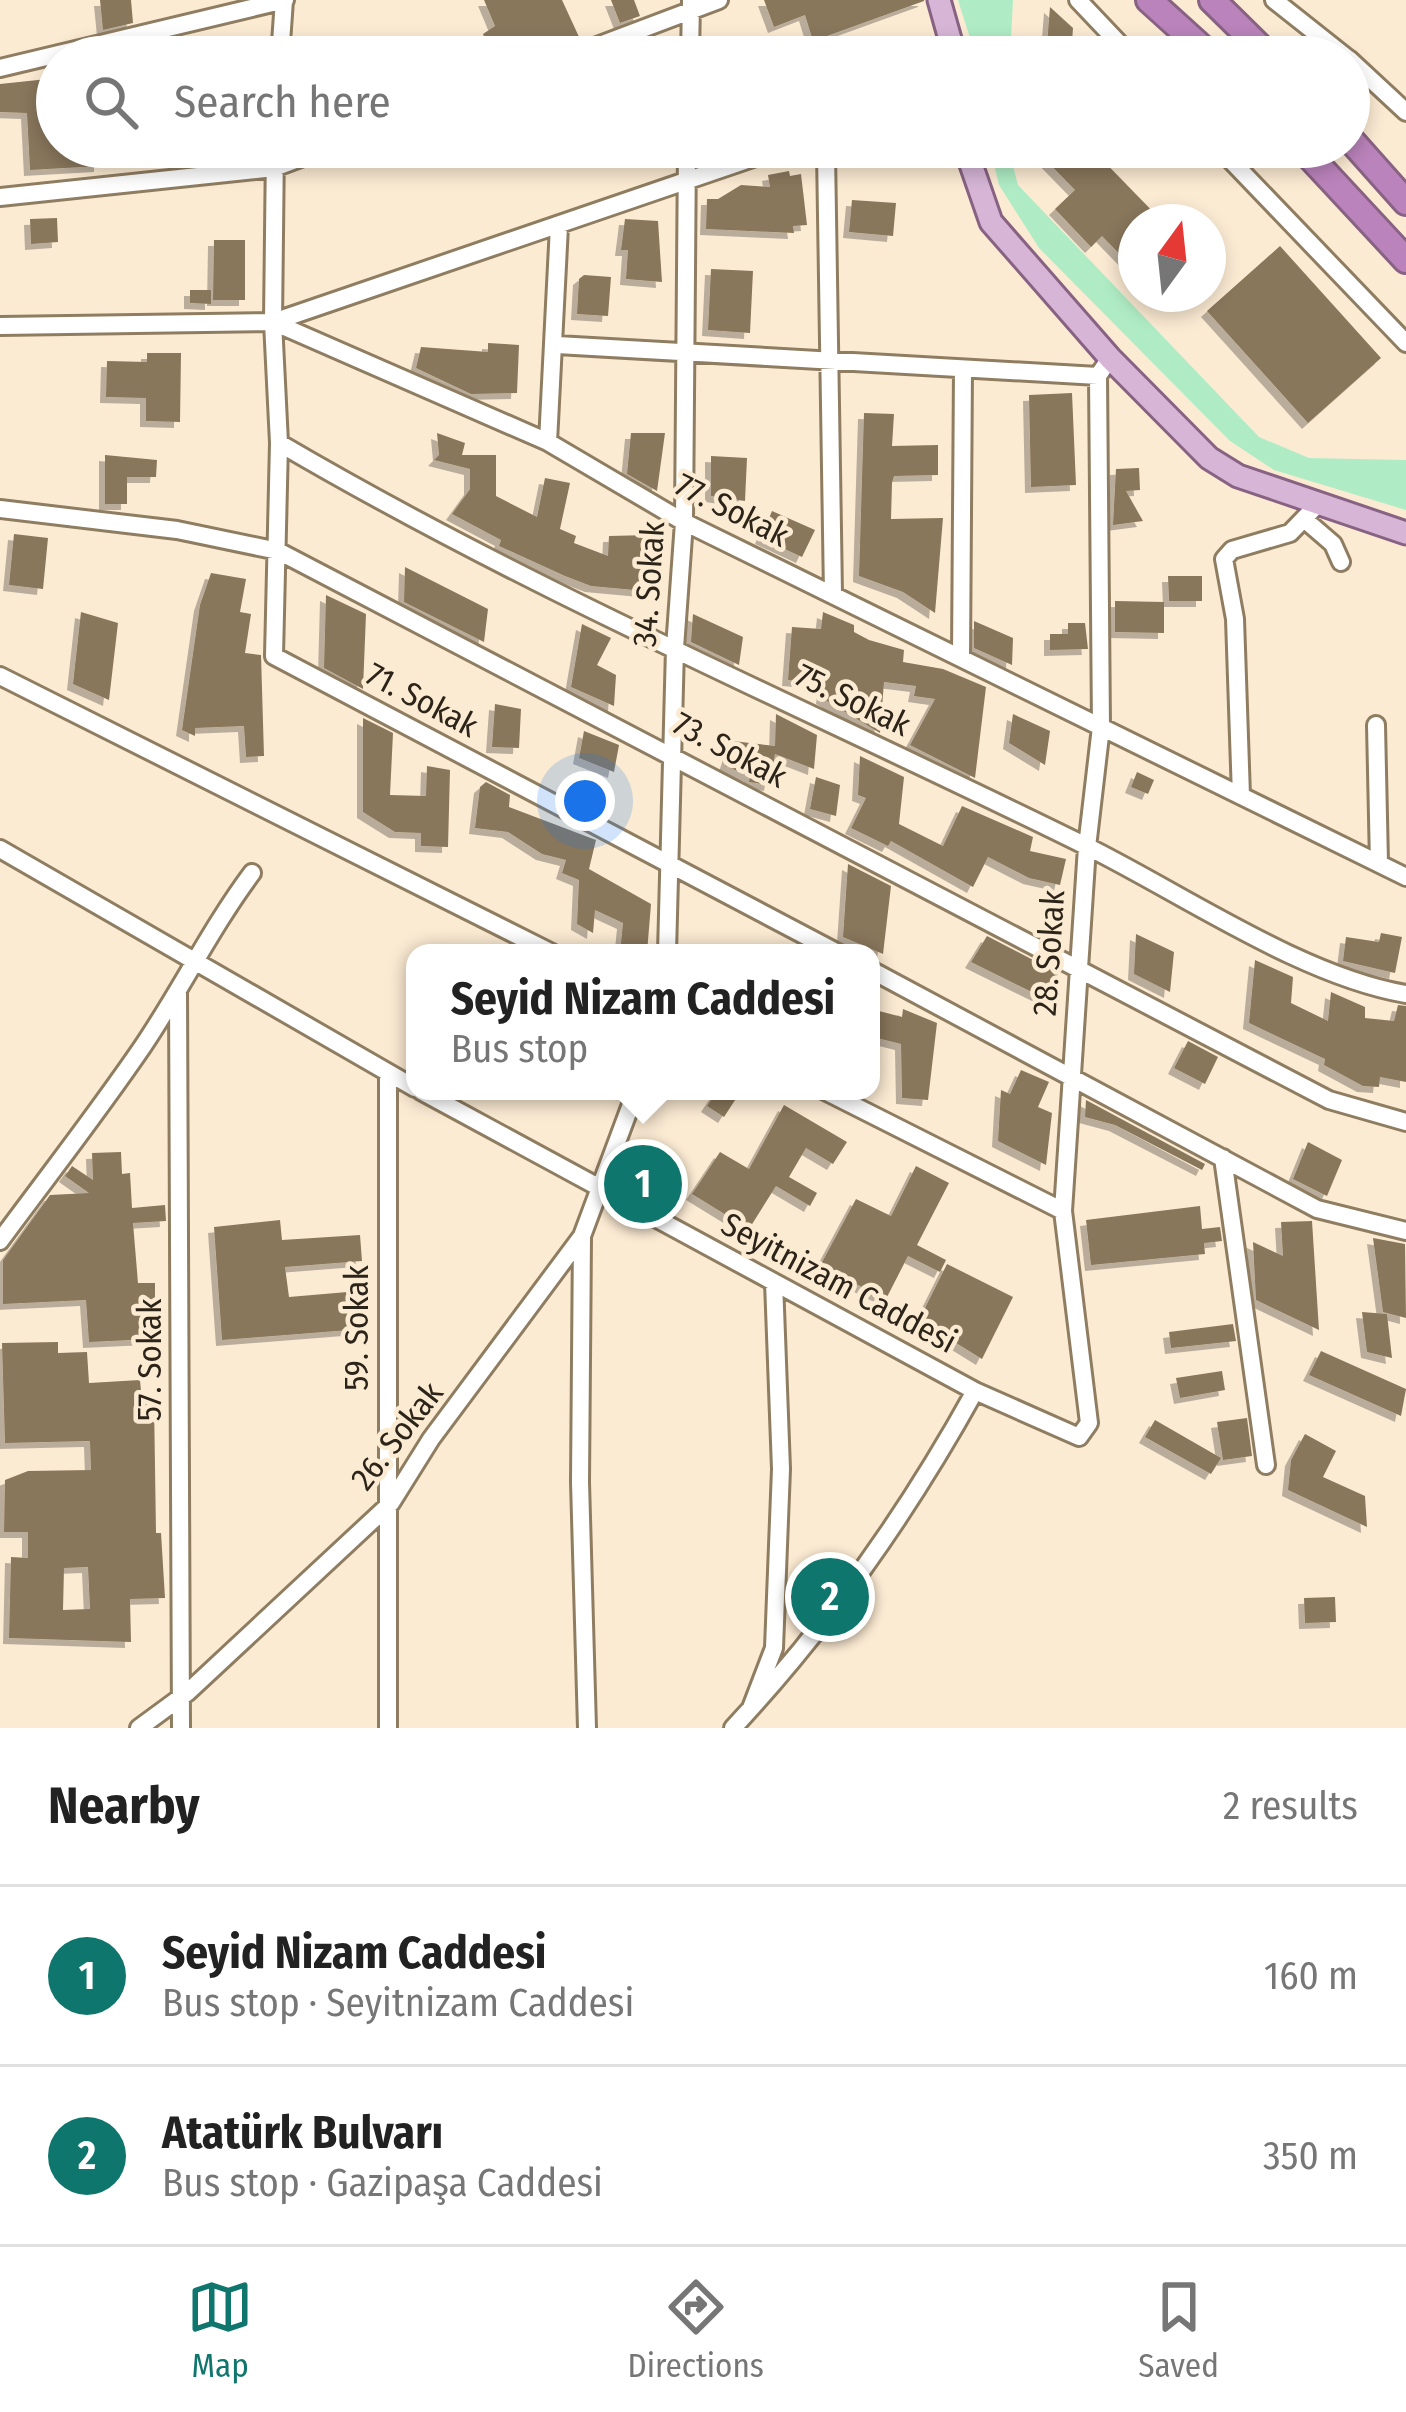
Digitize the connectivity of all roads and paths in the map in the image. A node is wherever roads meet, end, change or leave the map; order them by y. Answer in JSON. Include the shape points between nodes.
{"nodes":[{"id":1,"x":284,"y":0,"type":"edge"},
{"id":2,"x":719,"y":0,"type":"edge"},
{"id":3,"x":938,"y":0,"type":"edge"},
{"id":4,"x":1078,"y":0,"type":"edge"},
{"id":5,"x":1149,"y":0,"type":"edge"},
{"id":6,"x":1212,"y":0,"type":"edge"},
{"id":7,"x":1274,"y":0,"type":"edge"},
{"id":8,"x":691,"y":5,"type":"edge"},
{"id":9,"x":134,"y":36,"type":"edge"},
{"id":10,"x":281,"y":36,"type":"edge"},
{"id":11,"x":618,"y":36,"type":"edge"},
{"id":12,"x":690,"y":36,"type":"edge"},
{"id":13,"x":949,"y":36,"type":"edge"},
{"id":14,"x":1112,"y":36,"type":"edge"},
{"id":15,"x":1189,"y":36,"type":"edge"},
{"id":16,"x":1249,"y":36,"type":"edge"},
{"id":17,"x":1320,"y":36,"type":"edge"},
{"id":18,"x":36,"y":59,"type":"edge"},
{"id":19,"x":0,"y":68,"type":"edge"},
{"id":20,"x":1370,"y":78,"type":"edge"},
{"id":21,"x":1406,"y":112,"type":"edge"},
{"id":22,"x":1370,"y":162,"type":"edge"},
{"id":23,"x":686,"y":168,"type":"edge"},
{"id":24,"x":726,"y":168,"type":"edge"},
{"id":25,"x":826,"y":168,"type":"edge"},
{"id":26,"x":972,"y":168,"type":"edge"},
{"id":27,"x":1238,"y":168,"type":"edge"},
{"id":28,"x":1321,"y":168,"type":"edge"},
{"id":29,"x":274,"y":169,"type":"joint"},
{"id":30,"x":686,"y":182,"type":"junction"},
{"id":31,"x":0,"y":197,"type":"edge"},
{"id":32,"x":1406,"y":202,"type":"edge"},
{"id":33,"x":559,"y":226,"type":"junction"},
{"id":34,"x":1406,"y":260,"type":"edge"},
{"id":35,"x":273,"y":322,"type":"junction"},
{"id":36,"x":0,"y":326,"type":"edge"},
{"id":37,"x":1406,"y":343,"type":"edge"},
{"id":38,"x":557,"y":345,"type":"junction"},
{"id":39,"x":682,"y":355,"type":"junction"},
{"id":40,"x":830,"y":363,"type":"junction"},
{"id":41,"x":1104,"y":367,"type":"junction"},
{"id":42,"x":964,"y":369,"type":"junction"},
{"id":43,"x":548,"y":442,"type":"junction"},
{"id":44,"x":280,"y":443,"type":"junction"},
{"id":45,"x":0,"y":509,"type":"edge"},
{"id":46,"x":1310,"y":512,"type":"junction"},
{"id":47,"x":684,"y":522,"type":"junction"},
{"id":48,"x":1406,"y":533,"type":"edge"},
{"id":49,"x":278,"y":551,"type":"junction"},
{"id":50,"x":1341,"y":562,"type":"dead end"},
{"id":51,"x":833,"y":594,"type":"junction"},
{"id":52,"x":675,"y":648,"type":"junction"},
{"id":53,"x":961,"y":658,"type":"junction"},
{"id":54,"x":0,"y":676,"type":"edge"},
{"id":55,"x":1376,"y":725,"type":"dead end"},
{"id":56,"x":1101,"y":727,"type":"junction"},
{"id":57,"x":672,"y":752,"type":"junction"},
{"id":58,"x":1240,"y":796,"type":"junction"},
{"id":59,"x":1087,"y":847,"type":"junction"},
{"id":60,"x":0,"y":849,"type":"edge"},
{"id":61,"x":1379,"y":862,"type":"junction"},
{"id":62,"x":669,"y":863,"type":"junction"},
{"id":63,"x":252,"y":873,"type":"dead end"},
{"id":64,"x":1406,"y":877,"type":"edge"},
{"id":65,"x":534,"y":944,"type":"edge"},
{"id":66,"x":667,"y":944,"type":"edge"},
{"id":67,"x":821,"y":944,"type":"edge"},
{"id":68,"x":197,"y":960,"type":"junction"},
{"id":69,"x":1078,"y":970,"type":"junction"},
{"id":70,"x":880,"y":975,"type":"edge"},
{"id":71,"x":178,"y":991,"type":"junction"},
{"id":72,"x":1406,"y":994,"type":"edge"},
{"id":73,"x":388,"y":1073,"type":"junction"},
{"id":74,"x":1070,"y":1076,"type":"junction"},
{"id":75,"x":406,"y":1083,"type":"edge"},
{"id":76,"x":438,"y":1100,"type":"edge"},
{"id":77,"x":633,"y":1100,"type":"edge"},
{"id":78,"x":843,"y":1100,"type":"edge"},
{"id":79,"x":1406,"y":1122,"type":"edge"},
{"id":80,"x":1223,"y":1158,"type":"junction"},
{"id":81,"x":601,"y":1189,"type":"junction"},
{"id":82,"x":1063,"y":1211,"type":"junction"},
{"id":83,"x":1406,"y":1231,"type":"edge"},
{"id":84,"x":582,"y":1236,"type":"junction"},
{"id":85,"x":0,"y":1241,"type":"edge"},
{"id":86,"x":774,"y":1282,"type":"junction"},
{"id":87,"x":975,"y":1391,"type":"junction"},
{"id":88,"x":1267,"y":1466,"type":"dead end"},
{"id":89,"x":386,"y":1505,"type":"junction"},
{"id":90,"x":181,"y":1696,"type":"junction"},
{"id":91,"x":751,"y":1708,"type":"junction"},
{"id":92,"x":139,"y":1728,"type":"edge"},
{"id":93,"x":181,"y":1728,"type":"edge"},
{"id":94,"x":388,"y":1728,"type":"edge"},
{"id":95,"x":587,"y":1728,"type":"edge"},
{"id":96,"x":733,"y":1728,"type":"edge"}],
"edges":[{"from":1,"to":9,"type":"street"},
{"from":1,"to":10,"type":"street"},
{"from":2,"to":8,"type":"street"},
{"from":3,"to":13,"type":"main road"},
{"from":4,"to":14,"type":"street"},
{"from":5,"to":15,"type":"highway"},
{"from":6,"to":16,"type":"highway"},
{"from":7,"to":17,"type":"street"},
{"from":8,"to":11,"type":"street"},
{"from":8,"to":12,"type":"street"},
{"from":18,"to":19,"type":"street"},
{"from":20,"to":21,"type":"street"},
{"from":22,"to":32,"type":"highway"},
{"from":23,"to":30,"type":"street","name":"34. Sokak"},
{"from":24,"to":30,"type":"street"},
{"from":25,"to":40,"type":"street"},
{"from":26,"to":41,"type":"main road","via":[[991,222]]},
{"from":27,"to":37,"type":"street"},
{"from":28,"to":34,"type":"highway"},
{"from":29,"to":31,"type":"street"},
{"from":29,"to":35,"type":"street","name":"71. Sokak"},
{"from":30,"to":33,"type":"street"},
{"from":30,"to":39,"type":"street","name":"34. Sokak"},
{"from":33,"to":35,"type":"street"},
{"from":33,"to":38,"type":"street"},
{"from":35,"to":36,"type":"street","name":"77. Sokak"},
{"from":35,"to":43,"type":"street","name":"77. Sokak"},
{"from":35,"to":44,"type":"street","name":"71. Sokak"},
{"from":38,"to":39,"type":"street"},
{"from":38,"to":43,"type":"street"},
{"from":39,"to":40,"type":"street"},
{"from":39,"to":47,"type":"street","name":"34. Sokak"},
{"from":40,"to":42,"type":"street"},
{"from":40,"to":51,"type":"street"},
{"from":41,"to":42,"type":"street"},
{"from":41,"to":46,"type":"main road","via":[[1209,458]]},
{"from":41,"to":56,"type":"street","name":"28. Sokak"},
{"from":42,"to":53,"type":"street"},
{"from":43,"to":47,"type":"street","name":"77. Sokak"},
{"from":44,"to":49,"type":"street","name":"71. Sokak"},
{"from":44,"to":52,"type":"street","name":"75. Sokak"},
{"from":45,"to":49,"type":"street","name":"73. Sokak"},
{"from":46,"to":48,"type":"main road"},
{"from":46,"to":50,"type":"street"},
{"from":46,"to":58,"type":"street","via":[[1280,538],[1223,559],[1235,619]]},
{"from":47,"to":51,"type":"street","name":"77. Sokak"},
{"from":47,"to":52,"type":"street","name":"34. Sokak"},
{"from":49,"to":57,"type":"street","name":"73. Sokak"},
{"from":49,"to":62,"type":"street","name":"71. Sokak","via":[[274,656]]},
{"from":51,"to":53,"type":"street","name":"77. Sokak"},
{"from":52,"to":57,"type":"street","name":"34. Sokak"},
{"from":52,"to":59,"type":"street","name":"75. Sokak"},
{"from":53,"to":56,"type":"street","name":"77. Sokak"},
{"from":54,"to":65,"type":"street"},
{"from":55,"to":61,"type":"street"},
{"from":56,"to":58,"type":"street","name":"77. Sokak"},
{"from":56,"to":59,"type":"street","name":"28. Sokak"},
{"from":57,"to":62,"type":"street","name":"34. Sokak"},
{"from":57,"to":69,"type":"street","name":"73. Sokak"},
{"from":58,"to":61,"type":"street","name":"77. Sokak"},
{"from":59,"to":69,"type":"street","name":"28. Sokak"},
{"from":59,"to":72,"type":"street","name":"75. Sokak","via":[[1356,986]]},
{"from":60,"to":68,"type":"street","name":"Seyitnizam Caddesi"},
{"from":61,"to":64,"type":"street","name":"77. Sokak"},
{"from":62,"to":66,"type":"street","name":"34. Sokak"},
{"from":62,"to":67,"type":"street","name":"71. Sokak"},
{"from":63,"to":68,"type":"street"},
{"from":68,"to":71,"type":"street"},
{"from":68,"to":73,"type":"street","name":"Seyitnizam Caddesi"},
{"from":69,"to":74,"type":"street","name":"28. Sokak"},
{"from":69,"to":79,"type":"street","name":"73. Sokak","via":[[1329,1100]]},
{"from":70,"to":74,"type":"street"},
{"from":71,"to":85,"type":"street"},
{"from":71,"to":90,"type":"street","name":"57. Sokak"},
{"from":73,"to":75,"type":"street","name":"Seyitnizam Caddesi"},
{"from":73,"to":89,"type":"street","name":"59. Sokak"},
{"from":74,"to":80,"type":"street"},
{"from":74,"to":82,"type":"street","name":"28. Sokak"},
{"from":76,"to":81,"type":"street","name":"Seyitnizam Caddesi"},
{"from":77,"to":81,"type":"street"},
{"from":78,"to":82,"type":"street"},
{"from":80,"to":83,"type":"street","via":[[1318,1209]]},
{"from":80,"to":88,"type":"street"},
{"from":81,"to":84,"type":"street","name":"26. Sokak"},
{"from":81,"to":86,"type":"street","name":"Seyitnizam Caddesi"},
{"from":82,"to":87,"type":"street","name":"28. Sokak","via":[[1089,1423],[1079,1437]]},
{"from":84,"to":89,"type":"street","name":"26. Sokak"},
{"from":84,"to":95,"type":"street"},
{"from":86,"to":87,"type":"street","name":"Seyitnizam Caddesi"},
{"from":86,"to":91,"type":"street","via":[[781,1469],[774,1648]]},
{"from":87,"to":91,"type":"street","via":[[920,1491],[806,1650]]},
{"from":89,"to":90,"type":"street","name":"26. Sokak"},
{"from":89,"to":94,"type":"street","name":"59. Sokak"},
{"from":90,"to":92,"type":"street","name":"26. Sokak"},
{"from":90,"to":93,"type":"street","name":"57. Sokak"},
{"from":91,"to":96,"type":"street"}]}
